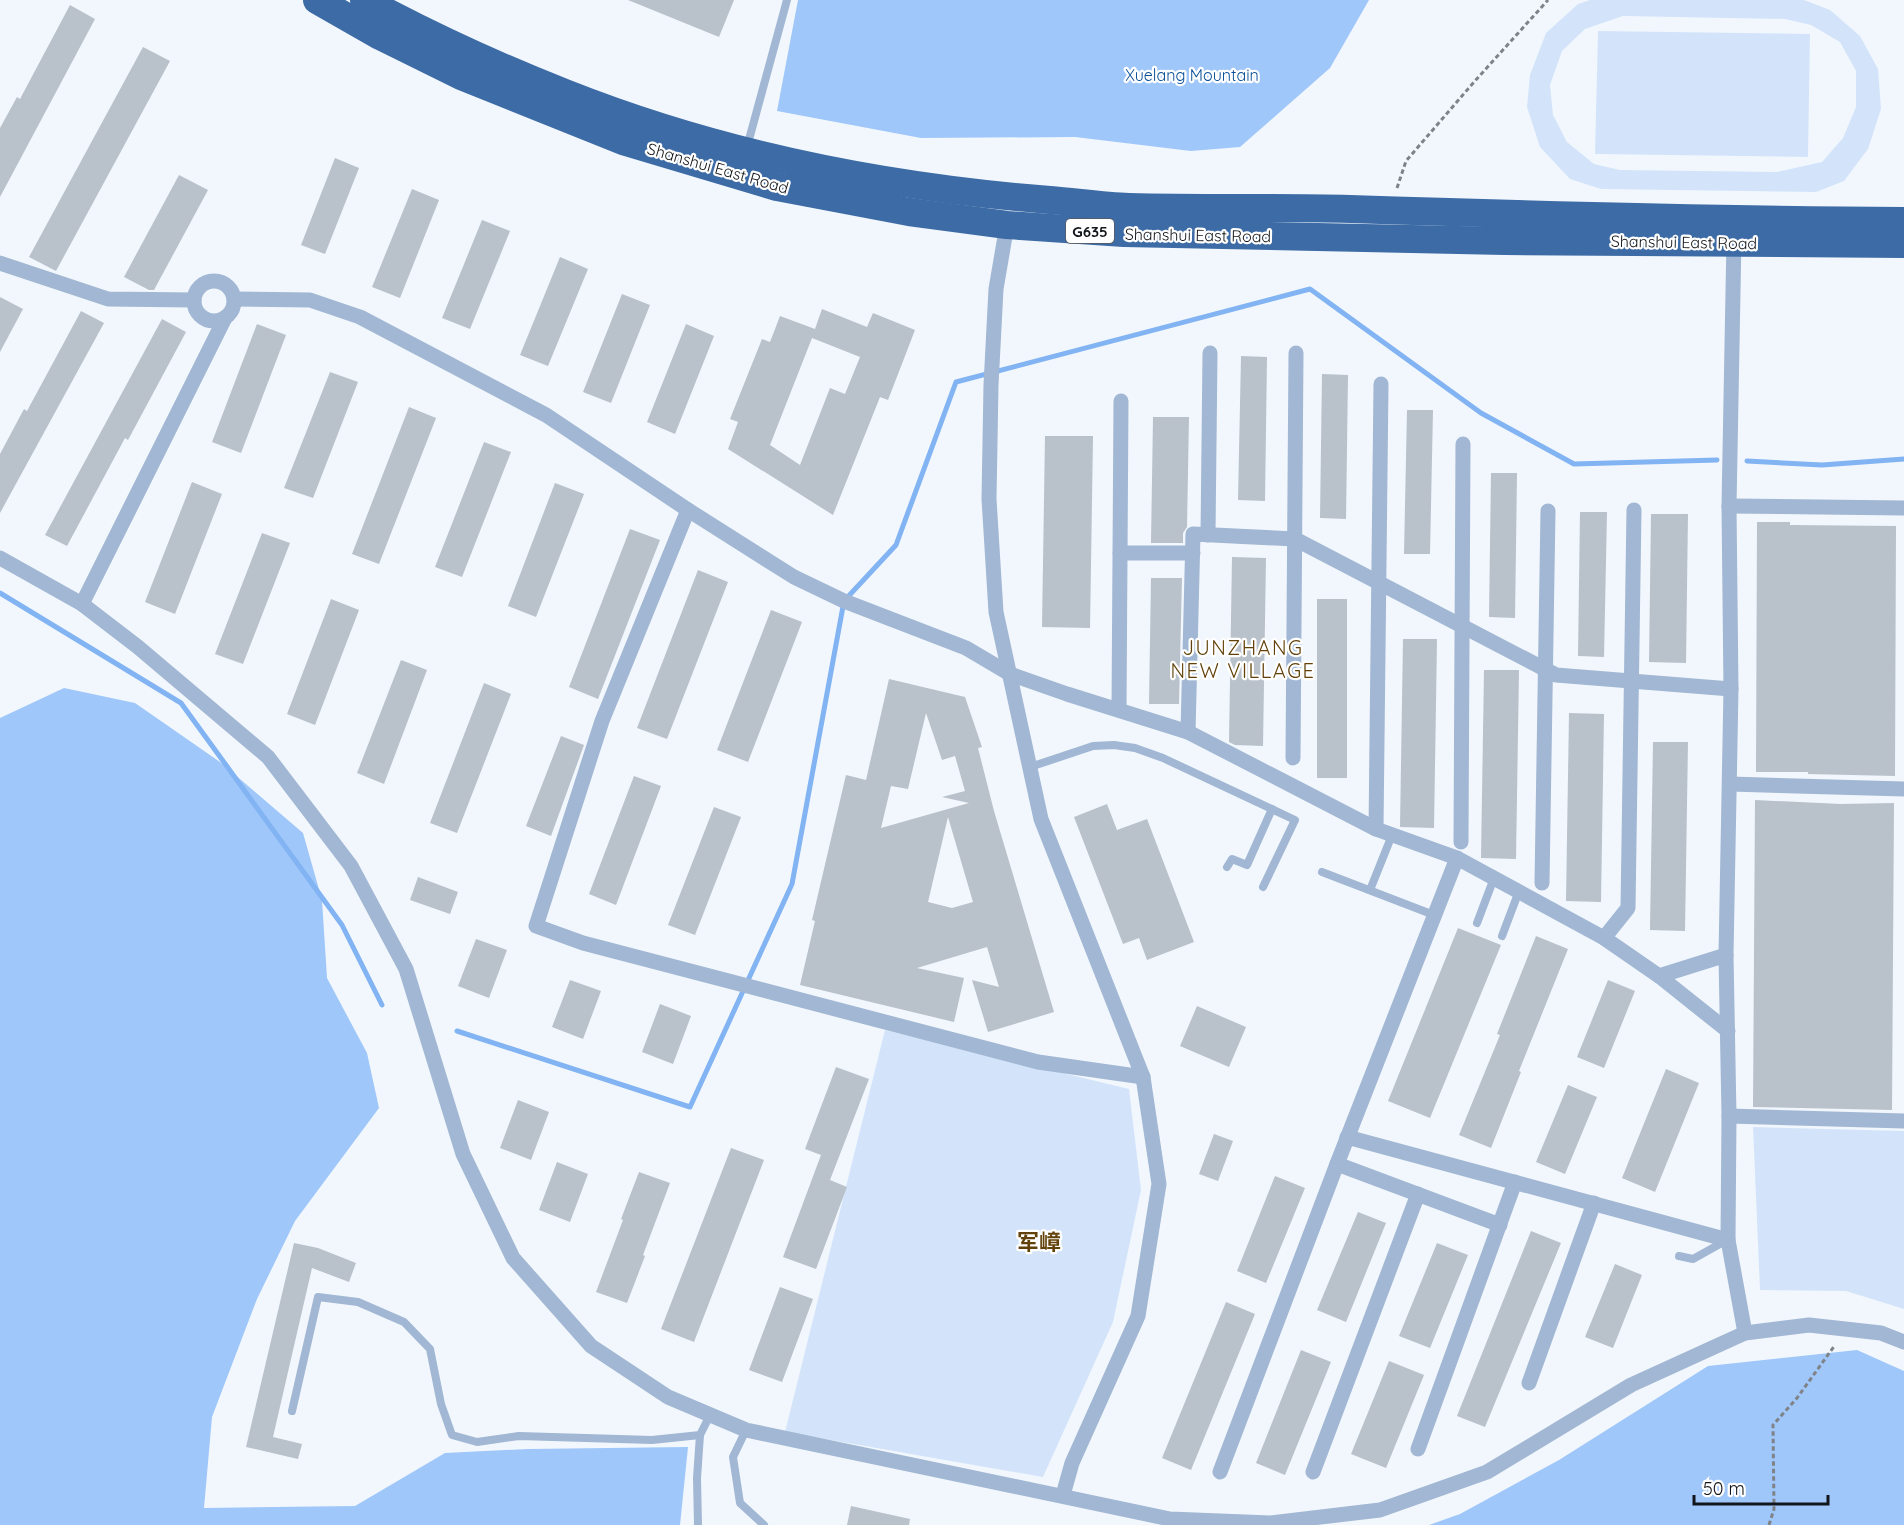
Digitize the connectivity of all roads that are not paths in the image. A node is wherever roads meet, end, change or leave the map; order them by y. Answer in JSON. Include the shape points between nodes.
{"nodes":[{"id":1,"x":317,"y":0,"type":"edge"},
{"id":2,"x":364,"y":0,"type":"edge"},
{"id":3,"x":787,"y":0,"type":"edge"},
{"id":4,"x":746,"y":151,"type":"junction"},
{"id":5,"x":1011,"y":197,"type":"junction"},
{"id":6,"x":1904,"y":220,"type":"edge"},
{"id":7,"x":1006,"y":225,"type":"junction"},
{"id":8,"x":1734,"y":231,"type":"junction"},
{"id":9,"x":1904,"y":244,"type":"edge"},
{"id":10,"x":0,"y":263,"type":"edge"},
{"id":11,"x":234,"y":299,"type":"junction"},
{"id":12,"x":194,"y":300,"type":"junction"},
{"id":13,"x":225,"y":318,"type":"junction"},
{"id":14,"x":1296,"y":352,"type":"dead end"},
{"id":15,"x":1210,"y":353,"type":"dead end"},
{"id":16,"x":1381,"y":384,"type":"dead end"},
{"id":17,"x":1121,"y":401,"type":"dead end"},
{"id":18,"x":1464,"y":444,"type":"dead end"},
{"id":19,"x":1729,"y":506,"type":"junction"},
{"id":20,"x":1904,"y":508,"type":"edge"},
{"id":21,"x":688,"y":510,"type":"junction"},
{"id":22,"x":1634,"y":510,"type":"dead end"},
{"id":23,"x":1548,"y":512,"type":"dead end"},
{"id":24,"x":1208,"y":535,"type":"junction"},
{"id":25,"x":1295,"y":539,"type":"junction"},
{"id":26,"x":1120,"y":553,"type":"junction"},
{"id":27,"x":1193,"y":553,"type":"junction"},
{"id":28,"x":0,"y":558,"type":"edge"},
{"id":29,"x":1379,"y":583,"type":"junction"},
{"id":30,"x":82,"y":604,"type":"junction"},
{"id":31,"x":1462,"y":626,"type":"junction"},
{"id":32,"x":1546,"y":669,"type":"junction"},
{"id":33,"x":1010,"y":674,"type":"junction"},
{"id":34,"x":1631,"y":681,"type":"junction"},
{"id":35,"x":1731,"y":689,"type":"junction"},
{"id":36,"x":1119,"y":710,"type":"junction"},
{"id":37,"x":1188,"y":732,"type":"junction"},
{"id":38,"x":1293,"y":758,"type":"dead end"},
{"id":39,"x":1030,"y":767,"type":"junction"},
{"id":40,"x":1730,"y":784,"type":"junction"},
{"id":41,"x":1904,"y":789,"type":"edge"},
{"id":42,"x":1272,"y":809,"type":"junction"},
{"id":43,"x":1376,"y":830,"type":"junction"},
{"id":44,"x":1392,"y":835,"type":"junction"},
{"id":45,"x":1461,"y":842,"type":"dead end"},
{"id":46,"x":1457,"y":858,"type":"junction"},
{"id":47,"x":1227,"y":867,"type":"dead end"},
{"id":48,"x":1322,"y":872,"type":"dead end"},
{"id":49,"x":1494,"y":878,"type":"junction"},
{"id":50,"x":1542,"y":883,"type":"dead end"},
{"id":51,"x":1263,"y":887,"type":"dead end"},
{"id":52,"x":1370,"y":890,"type":"junction"},
{"id":53,"x":1519,"y":891,"type":"junction"},
{"id":54,"x":1434,"y":915,"type":"junction"},
{"id":55,"x":1477,"y":923,"type":"dead end"},
{"id":56,"x":1502,"y":936,"type":"dead end"},
{"id":57,"x":1604,"y":938,"type":"junction"},
{"id":58,"x":1726,"y":956,"type":"junction"},
{"id":59,"x":1659,"y":976,"type":"junction"},
{"id":60,"x":1728,"y":1031,"type":"junction"},
{"id":61,"x":1143,"y":1077,"type":"junction"},
{"id":62,"x":1729,"y":1116,"type":"junction"},
{"id":63,"x":1904,"y":1121,"type":"edge"},
{"id":64,"x":1347,"y":1137,"type":"junction"},
{"id":65,"x":1337,"y":1164,"type":"junction"},
{"id":66,"x":1515,"y":1182,"type":"junction"},
{"id":67,"x":1418,"y":1194,"type":"junction"},
{"id":68,"x":1594,"y":1203,"type":"junction"},
{"id":69,"x":1500,"y":1225,"type":"junction"},
{"id":70,"x":1728,"y":1240,"type":"junction"},
{"id":71,"x":1679,"y":1256,"type":"dead end"},
{"id":72,"x":1744,"y":1333,"type":"junction"},
{"id":73,"x":1904,"y":1342,"type":"edge"},
{"id":74,"x":1529,"y":1383,"type":"dead end"},
{"id":75,"x":292,"y":1411,"type":"dead end"},
{"id":76,"x":710,"y":1415,"type":"junction"},
{"id":77,"x":746,"y":1430,"type":"junction"},
{"id":78,"x":700,"y":1435,"type":"junction"},
{"id":79,"x":1418,"y":1449,"type":"dead end"},
{"id":80,"x":1220,"y":1472,"type":"dead end"},
{"id":81,"x":1313,"y":1472,"type":"dead end"},
{"id":82,"x":1063,"y":1495,"type":"junction"},
{"id":83,"x":698,"y":1525,"type":"edge"},
{"id":84,"x":764,"y":1525,"type":"edge"}],
"edges":[{"from":1,"to":7,"type":"highway","name":"Shanshui East Road","number":"G635","via":[[461,76],[623,141],[777,187],[909,212]]},
{"from":2,"to":4,"type":"highway","name":"Shanshui East Road","number":"G635","via":[[478,58],[568,95]]},
{"from":3,"to":4,"type":"lane"},
{"from":4,"to":5,"type":"highway","name":"Shanshui East Road","number":"G635","via":[[929,188]]},
{"from":5,"to":7,"type":"street"},
{"from":5,"to":8,"type":"highway","name":"Shanshui East Road","number":"G635","via":[[1127,207],[1395,211]]},
{"from":6,"to":8,"type":"highway","name":"Shanshui East Road","number":"G635"},
{"from":7,"to":8,"type":"highway","name":"Shanshui East Road","number":"G635","via":[[1136,234]]},
{"from":7,"to":33,"type":"street","via":[[996,289],[989,499],[996,612]]},
{"from":8,"to":9,"type":"highway","name":"Shanshui East Road","number":"G635"},
{"from":8,"to":19,"type":"street"},
{"from":10,"to":12,"type":"street","via":[[108,299]]},
{"from":11,"to":12,"type":"street","via":[[224,283],[214,281],[204,283]]},
{"from":11,"to":13,"type":"street"},
{"from":11,"to":21,"type":"street","via":[[310,300],[360,317],[546,415]]},
{"from":12,"to":13,"type":"street","via":[[196,311],[204,318]]},
{"from":13,"to":30,"type":"street"},
{"from":14,"to":25,"type":"street"},
{"from":15,"to":24,"type":"street"},
{"from":16,"to":29,"type":"street"},
{"from":17,"to":26,"type":"street"},
{"from":18,"to":31,"type":"street"},
{"from":19,"to":20,"type":"street"},
{"from":19,"to":35,"type":"street"},
{"from":21,"to":33,"type":"street","via":[[794,577],[844,601],[966,648]]},
{"from":21,"to":61,"type":"street","via":[[602,721],[536,926],[583,943],[1038,1062]]},
{"from":22,"to":34,"type":"street"},
{"from":23,"to":32,"type":"street"},
{"from":24,"to":25,"type":"street"},
{"from":24,"to":27,"type":"street","via":[[1193,534]]},
{"from":25,"to":29,"type":"street"},
{"from":25,"to":38,"type":"street"},
{"from":26,"to":27,"type":"street"},
{"from":26,"to":36,"type":"street"},
{"from":27,"to":37,"type":"street"},
{"from":28,"to":30,"type":"street"},
{"from":29,"to":31,"type":"street"},
{"from":29,"to":43,"type":"street"},
{"from":30,"to":76,"type":"street","via":[[268,757],[351,866],[406,969],[463,1154],[513,1258],[591,1346],[668,1397]]},
{"from":31,"to":32,"type":"street"},
{"from":31,"to":45,"type":"street"},
{"from":32,"to":34,"type":"street","via":[[1556,675]]},
{"from":32,"to":50,"type":"street"},
{"from":33,"to":36,"type":"street"},
{"from":33,"to":39,"type":"street"},
{"from":34,"to":35,"type":"street"},
{"from":34,"to":57,"type":"street","via":[[1628,908]]},
{"from":35,"to":40,"type":"street"},
{"from":36,"to":37,"type":"street"},
{"from":37,"to":43,"type":"street"},
{"from":39,"to":42,"type":"lane","via":[[1093,746],[1135,748]]},
{"from":39,"to":61,"type":"street","via":[[1041,819]]},
{"from":40,"to":41,"type":"street"},
{"from":40,"to":58,"type":"street"},
{"from":42,"to":47,"type":"lane","via":[[1247,865],[1232,859]]},
{"from":42,"to":51,"type":"lane","via":[[1295,820]]},
{"from":43,"to":44,"type":"street"},
{"from":44,"to":46,"type":"street"},
{"from":44,"to":52,"type":"lane"},
{"from":46,"to":49,"type":"street"},
{"from":46,"to":54,"type":"street"},
{"from":48,"to":52,"type":"lane"},
{"from":49,"to":53,"type":"street"},
{"from":49,"to":55,"type":"lane"},
{"from":52,"to":54,"type":"lane"},
{"from":53,"to":56,"type":"lane"},
{"from":53,"to":57,"type":"street"},
{"from":54,"to":64,"type":"street"},
{"from":57,"to":59,"type":"street"},
{"from":58,"to":59,"type":"street"},
{"from":58,"to":60,"type":"street"},
{"from":59,"to":60,"type":"street"},
{"from":60,"to":62,"type":"street"},
{"from":61,"to":82,"type":"street","via":[[1159,1184],[1138,1316],[1072,1463]]},
{"from":62,"to":63,"type":"street"},
{"from":62,"to":70,"type":"street"},
{"from":64,"to":65,"type":"street"},
{"from":64,"to":66,"type":"street"},
{"from":65,"to":67,"type":"street"},
{"from":65,"to":80,"type":"street"},
{"from":66,"to":68,"type":"street"},
{"from":66,"to":69,"type":"street"},
{"from":67,"to":69,"type":"street"},
{"from":67,"to":81,"type":"street"},
{"from":68,"to":70,"type":"street"},
{"from":68,"to":74,"type":"street"},
{"from":69,"to":79,"type":"street"},
{"from":70,"to":71,"type":"lane","via":[[1693,1259]]},
{"from":70,"to":72,"type":"street"},
{"from":72,"to":73,"type":"street","via":[[1809,1325],[1881,1333]]},
{"from":72,"to":82,"type":"street","via":[[1631,1385],[1487,1472],[1380,1510],[1269,1523],[1170,1519]]},
{"from":75,"to":78,"type":"lane","via":[[318,1297],[358,1302],[404,1322],[430,1349],[441,1404],[453,1435],[477,1442],[519,1436],[652,1440]]},
{"from":76,"to":77,"type":"street"},
{"from":76,"to":78,"type":"lane"},
{"from":77,"to":82,"type":"street"},
{"from":77,"to":84,"type":"lane","via":[[733,1457],[740,1503]]},
{"from":78,"to":83,"type":"lane"}]}
